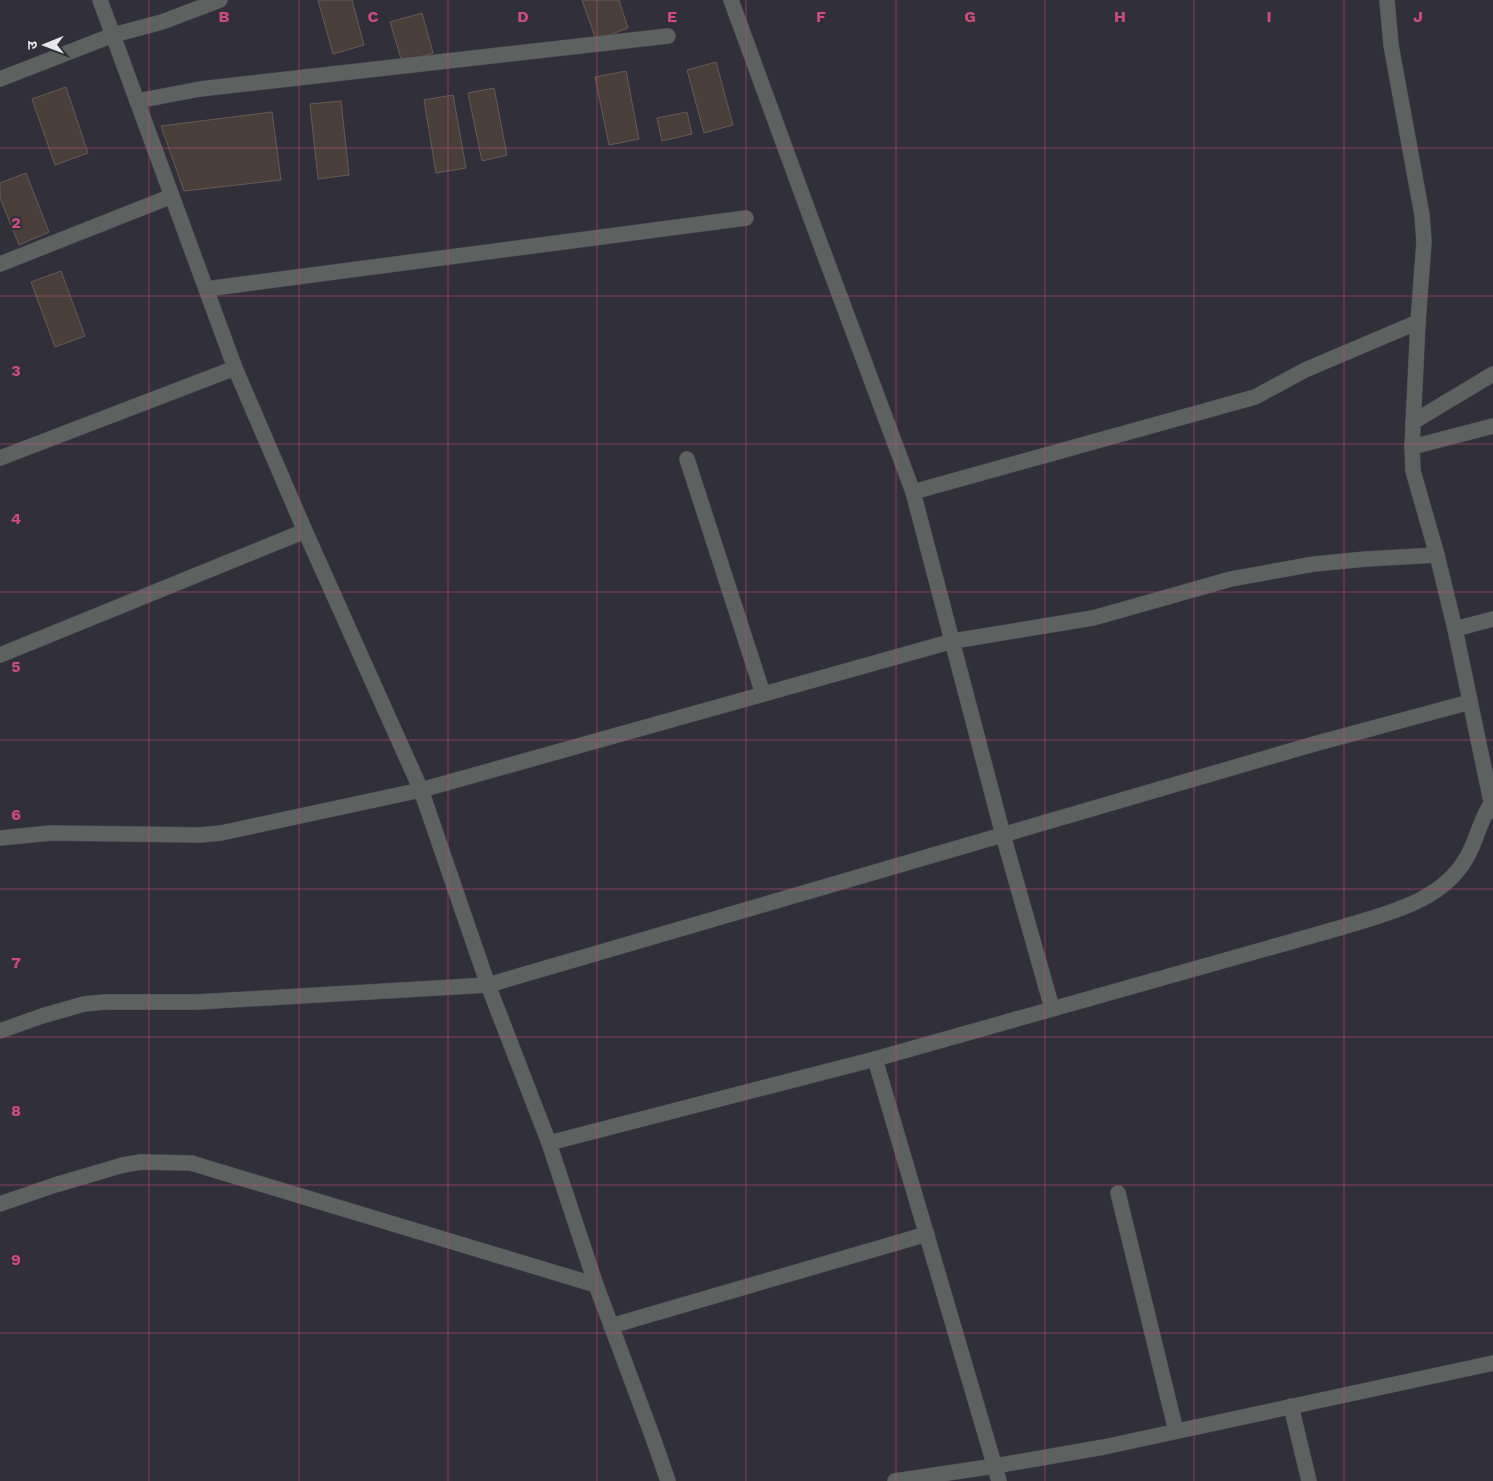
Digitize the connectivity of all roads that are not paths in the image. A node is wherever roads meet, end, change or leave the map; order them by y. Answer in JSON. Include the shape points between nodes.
{"nodes":[{"id":1,"x":100,"y":0,"type":"edge"},
{"id":2,"x":220,"y":0,"type":"edge"},
{"id":3,"x":731,"y":0,"type":"edge"},
{"id":4,"x":1387,"y":0,"type":"edge"},
{"id":5,"x":114,"y":36,"type":"junction"},
{"id":6,"x":668,"y":36,"type":"dead end"},
{"id":7,"x":0,"y":79,"type":"edge"},
{"id":8,"x":137,"y":101,"type":"junction"},
{"id":9,"x":172,"y":196,"type":"junction"},
{"id":10,"x":746,"y":218,"type":"dead end"},
{"id":11,"x":0,"y":264,"type":"edge"},
{"id":12,"x":206,"y":289,"type":"junction"},
{"id":13,"x":1418,"y":322,"type":"junction"},
{"id":14,"x":235,"y":368,"type":"junction"},
{"id":15,"x":1493,"y":374,"type":"edge"},
{"id":16,"x":1413,"y":422,"type":"junction"},
{"id":17,"x":1493,"y":426,"type":"edge"},
{"id":18,"x":1412,"y":447,"type":"junction"},
{"id":19,"x":0,"y":458,"type":"edge"},
{"id":20,"x":687,"y":459,"type":"dead end"},
{"id":21,"x":913,"y":492,"type":"junction"},
{"id":22,"x":305,"y":530,"type":"junction"},
{"id":23,"x":1438,"y":555,"type":"junction"},
{"id":24,"x":1493,"y":619,"type":"edge"},
{"id":25,"x":1455,"y":629,"type":"junction"},
{"id":26,"x":953,"y":641,"type":"junction"},
{"id":27,"x":0,"y":654,"type":"edge"},
{"id":28,"x":763,"y":694,"type":"junction"},
{"id":29,"x":1470,"y":702,"type":"junction"},
{"id":30,"x":421,"y":790,"type":"junction"},
{"id":31,"x":1492,"y":805,"type":"edge"},
{"id":32,"x":1003,"y":835,"type":"junction"},
{"id":33,"x":0,"y":838,"type":"edge"},
{"id":34,"x":488,"y":985,"type":"junction"},
{"id":35,"x":1052,"y":1008,"type":"junction"},
{"id":36,"x":0,"y":1031,"type":"edge"},
{"id":37,"x":875,"y":1059,"type":"junction"},
{"id":38,"x":549,"y":1143,"type":"junction"},
{"id":39,"x":1118,"y":1193,"type":"dead end"},
{"id":40,"x":0,"y":1204,"type":"edge"},
{"id":41,"x":927,"y":1234,"type":"junction"},
{"id":42,"x":596,"y":1285,"type":"junction"},
{"id":43,"x":611,"y":1326,"type":"junction"},
{"id":44,"x":1493,"y":1363,"type":"edge"},
{"id":45,"x":1291,"y":1406,"type":"junction"},
{"id":46,"x":1176,"y":1431,"type":"junction"},
{"id":47,"x":995,"y":1466,"type":"junction"},
{"id":48,"x":668,"y":1481,"type":"edge"},
{"id":49,"x":895,"y":1481,"type":"edge"},
{"id":50,"x":999,"y":1481,"type":"edge"},
{"id":51,"x":1309,"y":1481,"type":"edge"}],
"edges":[{"from":1,"to":5,"type":"street"},
{"from":2,"to":5,"type":"street"},
{"from":3,"to":21,"type":"street"},
{"from":4,"to":13,"type":"street","via":[[1424,233]]},
{"from":5,"to":7,"type":"street"},
{"from":5,"to":8,"type":"street"},
{"from":6,"to":8,"type":"street","via":[[200,89]]},
{"from":8,"to":9,"type":"street"},
{"from":9,"to":11,"type":"street"},
{"from":9,"to":12,"type":"street"},
{"from":10,"to":12,"type":"street"},
{"from":12,"to":14,"type":"street"},
{"from":13,"to":16,"type":"street"},
{"from":13,"to":21,"type":"street","via":[[1305,370],[1255,397]]},
{"from":14,"to":19,"type":"street"},
{"from":14,"to":22,"type":"street"},
{"from":15,"to":16,"type":"street"},
{"from":16,"to":18,"type":"street"},
{"from":17,"to":18,"type":"street"},
{"from":18,"to":23,"type":"street","via":[[1413,471]]},
{"from":20,"to":28,"type":"street"},
{"from":21,"to":26,"type":"street"},
{"from":22,"to":27,"type":"street"},
{"from":22,"to":30,"type":"street"},
{"from":23,"to":25,"type":"street"},
{"from":23,"to":26,"type":"street","via":[[1314,564],[1230,579],[1093,618]]},
{"from":24,"to":25,"type":"street"},
{"from":25,"to":29,"type":"street"},
{"from":26,"to":28,"type":"street"},
{"from":26,"to":32,"type":"street"},
{"from":28,"to":30,"type":"street"},
{"from":29,"to":31,"type":"street"},
{"from":29,"to":32,"type":"street"},
{"from":30,"to":33,"type":"street","via":[[221,833],[51,833]]},
{"from":30,"to":34,"type":"street"},
{"from":31,"to":35,"type":"street","via":[[1467,858],[1453,876],[1411,906]]},
{"from":32,"to":34,"type":"street"},
{"from":32,"to":35,"type":"street"},
{"from":34,"to":36,"type":"street","via":[[197,1002],[98,1002]]},
{"from":34,"to":38,"type":"street"},
{"from":35,"to":37,"type":"street"},
{"from":37,"to":38,"type":"street"},
{"from":37,"to":41,"type":"street"},
{"from":38,"to":42,"type":"street"},
{"from":39,"to":46,"type":"street"},
{"from":40,"to":42,"type":"street","via":[[123,1165],[191,1162]]},
{"from":41,"to":43,"type":"street"},
{"from":41,"to":47,"type":"street"},
{"from":42,"to":43,"type":"street"},
{"from":43,"to":48,"type":"street"},
{"from":44,"to":45,"type":"street"},
{"from":45,"to":46,"type":"street"},
{"from":45,"to":51,"type":"street"},
{"from":46,"to":47,"type":"street"},
{"from":47,"to":49,"type":"street"},
{"from":47,"to":50,"type":"street"}]}
